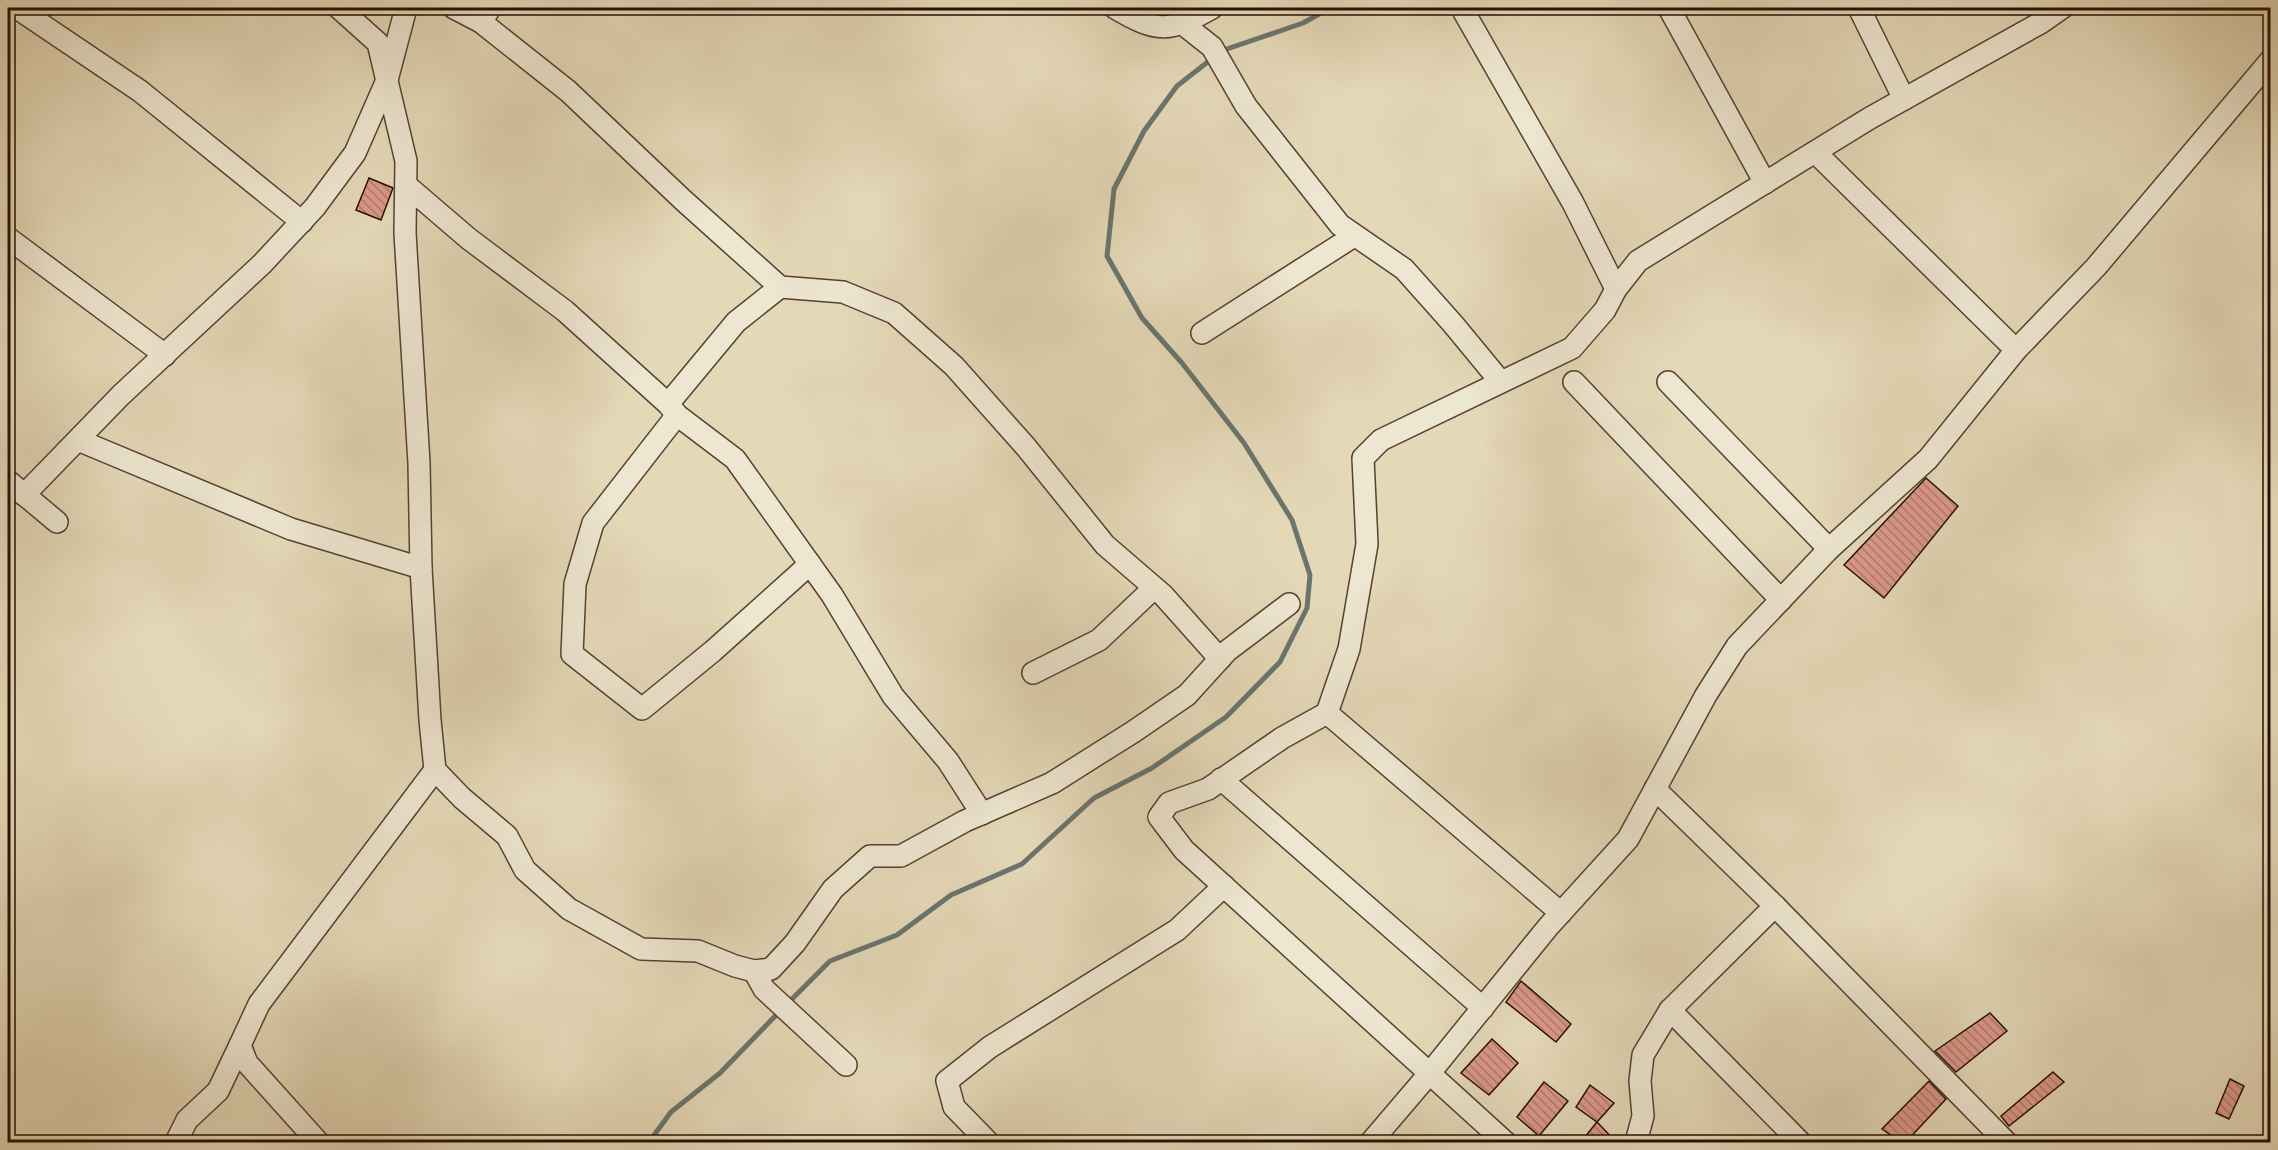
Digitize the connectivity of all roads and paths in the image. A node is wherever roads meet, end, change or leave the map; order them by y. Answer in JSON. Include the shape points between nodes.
{"nodes":[{"id":1,"x":17,"y":8,"type":"edge"},
{"id":2,"x":339,"y":8,"type":"edge"},
{"id":3,"x":406,"y":8,"type":"edge"},
{"id":4,"x":454,"y":8,"type":"edge"},
{"id":5,"x":1115,"y":8,"type":"edge"},
{"id":6,"x":1212,"y":8,"type":"edge"},
{"id":7,"x":1669,"y":8,"type":"edge"},
{"id":8,"x":1859,"y":8,"type":"edge"},
{"id":9,"x":2062,"y":8,"type":"edge"},
{"id":10,"x":1464,"y":12,"type":"dead end"},
{"id":11,"x":485,"y":15,"type":"edge"},
{"id":12,"x":1183,"y":24,"type":"junction"},
{"id":13,"x":2271,"y":61,"type":"edge"},
{"id":14,"x":387,"y":80,"type":"junction"},
{"id":15,"x":1904,"y":99,"type":"junction"},
{"id":16,"x":1815,"y":152,"type":"junction"},
{"id":17,"x":1765,"y":183,"type":"junction"},
{"id":18,"x":406,"y":185,"type":"junction"},
{"id":19,"x":302,"y":222,"type":"junction"},
{"id":20,"x":1354,"y":236,"type":"junction"},
{"id":21,"x":8,"y":238,"type":"edge"},
{"id":22,"x":780,"y":287,"type":"junction"},
{"id":23,"x":1616,"y":288,"type":"junction"},
{"id":24,"x":1202,"y":333,"type":"dead end"},
{"id":25,"x":2016,"y":350,"type":"junction"},
{"id":26,"x":165,"y":355,"type":"junction"},
{"id":27,"x":1500,"y":381,"type":"junction"},
{"id":28,"x":1574,"y":382,"type":"dead end"},
{"id":29,"x":1668,"y":382,"type":"dead end"},
{"id":30,"x":672,"y":409,"type":"junction"},
{"id":31,"x":78,"y":440,"type":"junction"},
{"id":32,"x":8,"y":481,"type":"edge"},
{"id":33,"x":24,"y":495,"type":"junction"},
{"id":34,"x":57,"y":522,"type":"dead end"},
{"id":35,"x":1829,"y":549,"type":"junction"},
{"id":36,"x":810,"y":564,"type":"junction"},
{"id":37,"x":421,"y":568,"type":"junction"},
{"id":38,"x":1154,"y":588,"type":"junction"},
{"id":39,"x":1781,"y":600,"type":"junction"},
{"id":40,"x":1289,"y":604,"type":"dead end"},
{"id":41,"x":1220,"y":659,"type":"junction"},
{"id":42,"x":1033,"y":673,"type":"dead end"},
{"id":43,"x":1327,"y":713,"type":"junction"},
{"id":44,"x":435,"y":770,"type":"junction"},
{"id":45,"x":1221,"y":779,"type":"junction"},
{"id":46,"x":1655,"y":789,"type":"junction"},
{"id":47,"x":982,"y":814,"type":"junction"},
{"id":48,"x":1224,"y":886,"type":"junction"},
{"id":49,"x":1775,"y":906,"type":"junction"},
{"id":50,"x":1561,"y":912,"type":"junction"},
{"id":51,"x":754,"y":971,"type":"junction"},
{"id":52,"x":1483,"y":1008,"type":"junction"},
{"id":53,"x":1670,"y":1010,"type":"junction"},
{"id":54,"x":240,"y":1045,"type":"junction"},
{"id":55,"x":846,"y":1065,"type":"dead end"},
{"id":56,"x":1430,"y":1074,"type":"junction"},
{"id":57,"x":981,"y":1140,"type":"edge"},
{"id":58,"x":176,"y":1143,"type":"edge"},
{"id":59,"x":318,"y":1143,"type":"edge"},
{"id":60,"x":1371,"y":1143,"type":"edge"},
{"id":61,"x":1505,"y":1143,"type":"edge"},
{"id":62,"x":1636,"y":1143,"type":"edge"},
{"id":63,"x":1800,"y":1143,"type":"edge"},
{"id":64,"x":2006,"y":1143,"type":"edge"}],
"edges":[{"from":1,"to":19,"type":"street","via":[[140,91]]},
{"from":2,"to":14,"type":"street","via":[[378,43]]},
{"from":3,"to":14,"type":"street"},
{"from":4,"to":11,"type":"street"},
{"from":5,"to":12,"type":"street","via":[[1157,26]]},
{"from":6,"to":12,"type":"street"},
{"from":7,"to":17,"type":"street"},
{"from":8,"to":15,"type":"street"},
{"from":9,"to":15,"type":"street"},
{"from":10,"to":23,"type":"street","via":[[1573,203]]},
{"from":11,"to":22,"type":"street"},
{"from":12,"to":20,"type":"street","via":[[1212,47],[1246,106],[1330,212]]},
{"from":13,"to":25,"type":"street","via":[[2097,267]]},
{"from":14,"to":18,"type":"street","via":[[406,161]]},
{"from":14,"to":19,"type":"street","via":[[355,153]]},
{"from":15,"to":16,"type":"street"},
{"from":16,"to":17,"type":"street"},
{"from":16,"to":25,"type":"street"},
{"from":17,"to":23,"type":"street","via":[[1638,261]]},
{"from":18,"to":30,"type":"street","via":[[469,239],[565,311]]},
{"from":18,"to":37,"type":"street"},
{"from":19,"to":26,"type":"street"},
{"from":20,"to":24,"type":"street"},
{"from":20,"to":27,"type":"street","via":[[1404,270]]},
{"from":21,"to":26,"type":"street"},
{"from":22,"to":30,"type":"street","via":[[736,322]]},
{"from":22,"to":38,"type":"street","via":[[843,292],[894,313],[954,366],[1105,545]]},
{"from":23,"to":27,"type":"street","via":[[1605,310],[1572,348]]},
{"from":25,"to":35,"type":"street","via":[[1928,459]]},
{"from":26,"to":31,"type":"street"},
{"from":27,"to":43,"type":"street","via":[[1381,440],[1363,458],[1367,544],[1349,649]]},
{"from":28,"to":39,"type":"street"},
{"from":29,"to":35,"type":"street"},
{"from":30,"to":36,"type":"street","via":[[735,459]]},
{"from":30,"to":36,"type":"street","via":[[593,523],[575,584],[572,654],[642,709]]},
{"from":31,"to":33,"type":"street"},
{"from":31,"to":37,"type":"street","via":[[291,529]]},
{"from":32,"to":33,"type":"street"},
{"from":33,"to":34,"type":"street"},
{"from":35,"to":39,"type":"street"},
{"from":36,"to":47,"type":"street","via":[[893,696],[948,761]]},
{"from":37,"to":44,"type":"street"},
{"from":38,"to":41,"type":"street"},
{"from":38,"to":42,"type":"street","via":[[1099,639]]},
{"from":39,"to":46,"type":"street","via":[[1737,646]]},
{"from":40,"to":41,"type":"street"},
{"from":41,"to":47,"type":"street","via":[[1187,695],[1134,732],[1052,783]]},
{"from":43,"to":45,"type":"street"},
{"from":43,"to":50,"type":"street"},
{"from":44,"to":51,"type":"street","via":[[507,836],[525,870],[569,909],[641,949],[698,951]]},
{"from":44,"to":54,"type":"street","via":[[259,1004]]},
{"from":45,"to":48,"type":"street","via":[[1208,789],[1169,803],[1159,817],[1184,850]]},
{"from":45,"to":52,"type":"street"},
{"from":46,"to":49,"type":"street"},
{"from":46,"to":50,"type":"street","via":[[1628,839]]},
{"from":47,"to":51,"type":"street","via":[[901,856],[870,856],[833,889],[795,943],[771,969]]},
{"from":48,"to":56,"type":"street"},
{"from":48,"to":57,"type":"street","via":[[1178,930],[990,1047],[947,1081],[954,1107]]},
{"from":49,"to":53,"type":"street"},
{"from":49,"to":64,"type":"street"},
{"from":50,"to":52,"type":"street"},
{"from":51,"to":55,"type":"street","via":[[764,989]]},
{"from":52,"to":56,"type":"street"},
{"from":53,"to":62,"type":"street","via":[[1643,1054],[1643,1116]]},
{"from":53,"to":63,"type":"street"},
{"from":54,"to":58,"type":"street","via":[[218,1091],[187,1120]]},
{"from":54,"to":59,"type":"street","via":[[247,1063]]},
{"from":56,"to":60,"type":"street"},
{"from":56,"to":61,"type":"street"}]}
